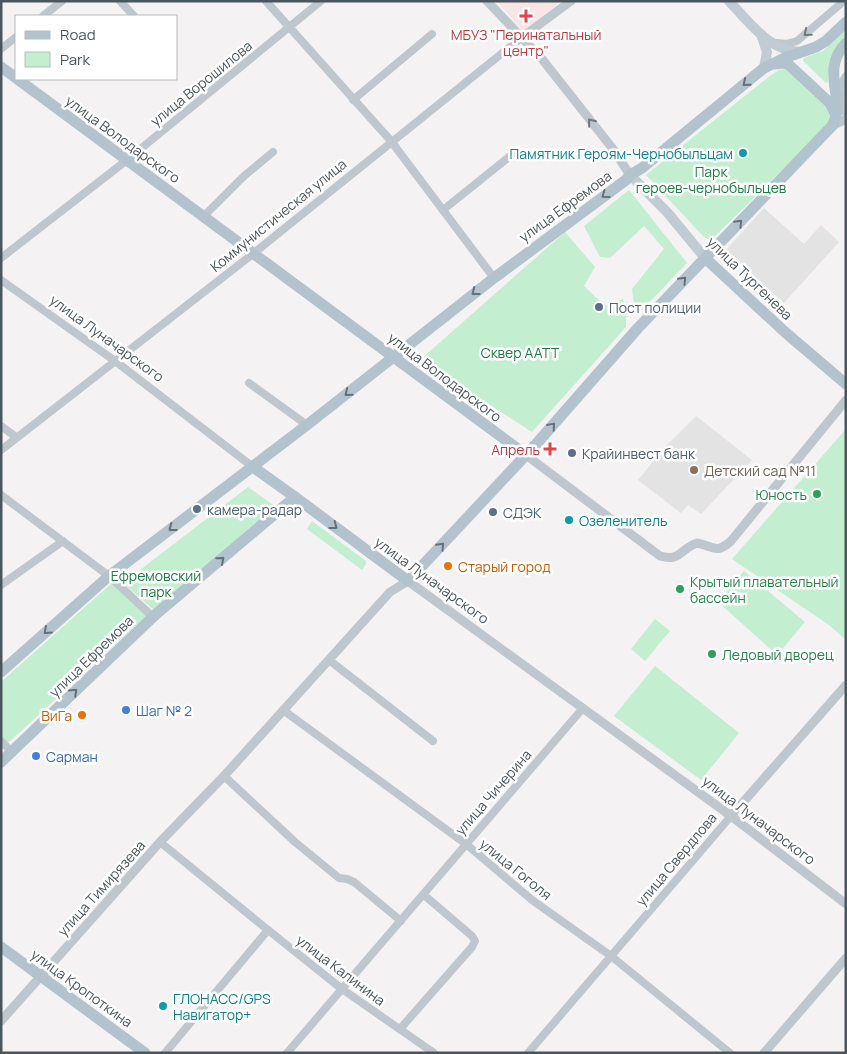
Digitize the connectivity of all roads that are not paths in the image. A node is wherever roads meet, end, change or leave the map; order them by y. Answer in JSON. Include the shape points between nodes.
{"nodes":[{"id":1,"x":62,"y":1,"type":"edge"},
{"id":2,"x":120,"y":1,"type":"edge"},
{"id":3,"x":266,"y":1,"type":"edge"},
{"id":4,"x":321,"y":1,"type":"edge"},
{"id":5,"x":487,"y":1,"type":"edge"},
{"id":6,"x":571,"y":1,"type":"edge"},
{"id":7,"x":729,"y":1,"type":"edge"},
{"id":8,"x":844,"y":1,"type":"edge"},
{"id":9,"x":44,"y":15,"type":"edge"},
{"id":10,"x":133,"y":15,"type":"edge"},
{"id":11,"x":846,"y":22,"type":"edge"},
{"id":12,"x":288,"y":28,"type":"junction"},
{"id":13,"x":761,"y":33,"type":"junction"},
{"id":14,"x":432,"y":34,"type":"dead end"},
{"id":15,"x":15,"y":38,"type":"edge"},
{"id":16,"x":521,"y":38,"type":"junction"},
{"id":17,"x":846,"y":44,"type":"edge"},
{"id":18,"x":1,"y":49,"type":"edge"},
{"id":19,"x":804,"y":52,"type":"junction"},
{"id":20,"x":1,"y":67,"type":"edge"},
{"id":21,"x":766,"y":67,"type":"junction"},
{"id":22,"x":846,"y":72,"type":"edge"},
{"id":23,"x":846,"y":76,"type":"edge"},
{"id":24,"x":15,"y":77,"type":"edge"},
{"id":25,"x":19,"y":80,"type":"edge"},
{"id":26,"x":353,"y":100,"type":"junction"},
{"id":27,"x":840,"y":101,"type":"edge"},
{"id":28,"x":840,"y":119,"type":"edge"},
{"id":29,"x":391,"y":142,"type":"junction"},
{"id":30,"x":273,"y":152,"type":"dead end"},
{"id":31,"x":515,"y":152,"type":"dead end"},
{"id":32,"x":127,"y":160,"type":"junction"},
{"id":33,"x":630,"y":175,"type":"junction"},
{"id":34,"x":443,"y":210,"type":"junction"},
{"id":35,"x":204,"y":216,"type":"junction"},
{"id":36,"x":254,"y":253,"type":"junction"},
{"id":37,"x":1,"y":258,"type":"edge"},
{"id":38,"x":705,"y":258,"type":"junction"},
{"id":39,"x":494,"y":278,"type":"junction"},
{"id":40,"x":1,"y":280,"type":"edge"},
{"id":41,"x":393,"y":356,"type":"junction"},
{"id":42,"x":115,"y":361,"type":"junction"},
{"id":43,"x":249,"y":383,"type":"dead end"},
{"id":44,"x":846,"y":384,"type":"edge"},
{"id":45,"x":846,"y":400,"type":"edge"},
{"id":46,"x":307,"y":425,"type":"junction"},
{"id":47,"x":1,"y":426,"type":"edge"},
{"id":48,"x":16,"y":437,"type":"junction"},
{"id":49,"x":1,"y":450,"type":"edge"},
{"id":50,"x":526,"y":455,"type":"junction"},
{"id":51,"x":253,"y":467,"type":"junction"},
{"id":52,"x":1,"y":495,"type":"edge"},
{"id":53,"x":295,"y":497,"type":"junction"},
{"id":54,"x":63,"y":541,"type":"junction"},
{"id":55,"x":110,"y":576,"type":"junction"},
{"id":56,"x":408,"y":581,"type":"junction"},
{"id":57,"x":1,"y":585,"type":"edge"},
{"id":58,"x":152,"y":617,"type":"junction"},
{"id":59,"x":330,"y":660,"type":"junction"},
{"id":60,"x":1,"y":672,"type":"edge"},
{"id":61,"x":846,"y":684,"type":"edge"},
{"id":62,"x":583,"y":708,"type":"junction"},
{"id":63,"x":283,"y":710,"type":"junction"},
{"id":64,"x":433,"y":741,"type":"dead end"},
{"id":65,"x":1,"y":742,"type":"edge"},
{"id":66,"x":12,"y":752,"type":"junction"},
{"id":67,"x":1,"y":762,"type":"edge"},
{"id":68,"x":224,"y":776,"type":"junction"},
{"id":69,"x":730,"y":816,"type":"junction"},
{"id":70,"x":160,"y":842,"type":"junction"},
{"id":71,"x":466,"y":844,"type":"junction"},
{"id":72,"x":424,"y":895,"type":"junction"},
{"id":73,"x":846,"y":904,"type":"edge"},
{"id":74,"x":401,"y":921,"type":"junction"},
{"id":75,"x":268,"y":930,"type":"junction"},
{"id":76,"x":1,"y":947,"type":"edge"},
{"id":77,"x":612,"y":956,"type":"junction"},
{"id":78,"x":846,"y":958,"type":"edge"},
{"id":79,"x":40,"y":976,"type":"junction"},
{"id":80,"x":342,"y":989,"type":"junction"},
{"id":81,"x":1,"y":1021,"type":"edge"},
{"id":82,"x":400,"y":1029,"type":"junction"},
{"id":83,"x":422,"y":1049,"type":"edge"},
{"id":84,"x":145,"y":1053,"type":"edge"},
{"id":85,"x":165,"y":1053,"type":"edge"},
{"id":86,"x":287,"y":1053,"type":"edge"},
{"id":87,"x":434,"y":1053,"type":"edge"},
{"id":88,"x":528,"y":1053,"type":"edge"},
{"id":89,"x":730,"y":1053,"type":"edge"},
{"id":90,"x":764,"y":1053,"type":"edge"}],
"edges":[{"from":1,"to":9,"type":"street"},
{"from":2,"to":10,"type":"street"},
{"from":3,"to":12,"type":"street"},
{"from":4,"to":12,"type":"street","name":"улица Ворошилова"},
{"from":5,"to":16,"type":"street","name":"улица Тургенева"},
{"from":6,"to":16,"type":"street","name":"Коммунистическая улица"},
{"from":7,"to":13,"type":"main road"},
{"from":8,"to":13,"type":"street","one_way":true,"via":[[794,43],[776,42]]},
{"from":11,"to":19,"type":"main road","name":"улица Ефремова","via":[[822,44]]},
{"from":12,"to":26,"type":"street"},
{"from":12,"to":32,"type":"street","name":"улица Ворошилова"},
{"from":13,"to":19,"type":"main road","via":[[781,49]]},
{"from":13,"to":21,"type":"main road","via":[[767,52]]},
{"from":14,"to":26,"type":"street"},
{"from":15,"to":18,"type":"street"},
{"from":16,"to":29,"type":"street","name":"Коммунистическая улица"},
{"from":33,"to":16,"type":"street","name":"улица Тургенева","one_way":true,"via":[[542,59]]},
{"from":17,"to":27,"type":"main road","via":[[834,66],[833,78]]},
{"from":19,"to":21,"type":"main road","name":"улица Ефремова"},
{"from":20,"to":24,"type":"main road","name":"улица Володарского"},
{"from":21,"to":28,"type":"main road","via":[[788,64],[830,103]]},
{"from":21,"to":33,"type":"main road","name":"улица Ефремова","one_way":true},
{"from":22,"to":27,"type":"street","via":[[838,81]]},
{"from":23,"to":27,"type":"street","via":[[841,84]]},
{"from":25,"to":32,"type":"main road","name":"улица Володарского"},
{"from":26,"to":29,"type":"street"},
{"from":27,"to":28,"type":"main road"},
{"from":38,"to":28,"type":"main road","one_way":true},
{"from":29,"to":34,"type":"street"},
{"from":29,"to":36,"type":"street","name":"Коммунистическая улица"},
{"from":30,"to":35,"type":"street"},
{"from":31,"to":34,"type":"street"},
{"from":32,"to":35,"type":"main road","name":"улица Володарского"},
{"from":32,"to":37,"type":"street","name":"улица Ворошилова"},
{"from":33,"to":38,"type":"main road","name":"улица Тургенева","via":[[667,212]]},
{"from":33,"to":39,"type":"main road","name":"улица Ефремова","one_way":true},
{"from":34,"to":39,"type":"street"},
{"from":35,"to":36,"type":"main road","name":"улица Володарского"},
{"from":36,"to":41,"type":"main road","name":"улица Володарского"},
{"from":36,"to":42,"type":"street","name":"Коммунистическая улица"},
{"from":38,"to":44,"type":"main road","name":"улица Тургенева"},
{"from":50,"to":38,"type":"main road","one_way":true,"via":[[638,328]]},
{"from":39,"to":41,"type":"main road","name":"улица Ефремова","one_way":true},
{"from":40,"to":42,"type":"street","name":"улица Луначарского"},
{"from":41,"to":46,"type":"main road","name":"улица Ефремова","one_way":true},
{"from":41,"to":50,"type":"main road","name":"улица Володарского"},
{"from":42,"to":48,"type":"street","name":"Коммунистическая улица"},
{"from":42,"to":51,"type":"street","name":"улица Луначарского"},
{"from":43,"to":46,"type":"street"},
{"from":45,"to":50,"type":"street","name":"улица Володарского","via":[[731,541],[715,550],[697,543],[669,559],[660,556]]},
{"from":46,"to":51,"type":"main road","name":"улица Ефремова"},
{"from":47,"to":48,"type":"street"},
{"from":48,"to":49,"type":"street","name":"Коммунистическая улица"},
{"from":56,"to":50,"type":"main road","one_way":true},
{"from":51,"to":53,"type":"main road","name":"улица Луначарского"},
{"from":51,"to":55,"type":"main road","name":"улица Ефремова","one_way":true},
{"from":52,"to":54,"type":"street"},
{"from":53,"to":56,"type":"main road","name":"улица Луначарского","one_way":true},
{"from":58,"to":53,"type":"main road","name":"улица Ефремова","one_way":true},
{"from":54,"to":55,"type":"street"},
{"from":54,"to":57,"type":"street"},
{"from":55,"to":58,"type":"street"},
{"from":55,"to":60,"type":"main road","name":"улица Ефремова","one_way":true},
{"from":56,"to":59,"type":"street","name":"улица Тимирязева","via":[[390,592]]},
{"from":56,"to":62,"type":"street","name":"улица Луначарского"},
{"from":66,"to":58,"type":"main road","name":"улица Ефремова","one_way":true},
{"from":59,"to":63,"type":"street","name":"улица Тимирязева"},
{"from":59,"to":64,"type":"street"},
{"from":61,"to":69,"type":"street","name":"улица Свердлова"},
{"from":62,"to":69,"type":"street","name":"улица Луначарского"},
{"from":62,"to":71,"type":"street","name":"улица Чичерина"},
{"from":63,"to":68,"type":"street","name":"улица Тимирязева"},
{"from":63,"to":71,"type":"street","name":"улица Гоголя"},
{"from":65,"to":66,"type":"street"},
{"from":66,"to":67,"type":"main road","name":"улица Ефремова"},
{"from":68,"to":70,"type":"street","name":"улица Тимирязева"},
{"from":68,"to":74,"type":"street","via":[[295,842],[339,878],[354,882]]},
{"from":69,"to":73,"type":"street","name":"улица Луначарского"},
{"from":69,"to":77,"type":"street","name":"улица Свердлова"},
{"from":70,"to":75,"type":"street","name":"улица Калинина"},
{"from":70,"to":79,"type":"street","name":"улица Тимирязева"},
{"from":71,"to":72,"type":"street","name":"улица Чичерина"},
{"from":71,"to":77,"type":"street","name":"улица Гоголя","via":[[532,900]]},
{"from":72,"to":74,"type":"street","name":"улица Чичерина"},
{"from":72,"to":82,"type":"street","via":[[475,941]]},
{"from":74,"to":80,"type":"street","name":"улица Чичерина"},
{"from":75,"to":80,"type":"street","name":"улица Калинина"},
{"from":75,"to":85,"type":"street"},
{"from":76,"to":79,"type":"main road","name":"улица Кропоткина"},
{"from":77,"to":88,"type":"street","name":"улица Свердлова"},
{"from":77,"to":89,"type":"street","name":"улица Гоголя"},
{"from":78,"to":90,"type":"street"},
{"from":79,"to":81,"type":"street","name":"улица Тимирязева"},
{"from":79,"to":84,"type":"main road","name":"улица Кропоткина"},
{"from":80,"to":82,"type":"street","name":"улица Калинина"},
{"from":80,"to":86,"type":"street","name":"улица Чичерина"},
{"from":82,"to":83,"type":"street","name":"улица Калинина"},
{"from":83,"to":87,"type":"street","name":"улица Калинина"}]}
